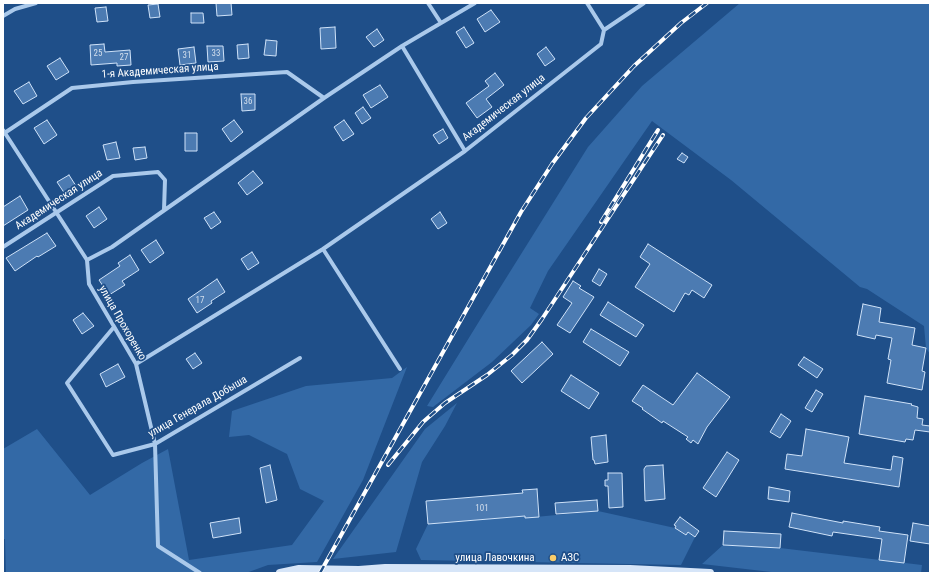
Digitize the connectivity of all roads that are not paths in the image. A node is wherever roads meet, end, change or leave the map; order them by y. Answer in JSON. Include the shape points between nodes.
{"nodes":[{"id":1,"x":36,"y":3,"type":"edge"},
{"id":2,"x":428,"y":3,"type":"edge"},
{"id":3,"x":475,"y":3,"type":"edge"},
{"id":4,"x":587,"y":3,"type":"edge"},
{"id":5,"x":644,"y":3,"type":"edge"},
{"id":6,"x":3,"y":16,"type":"edge"},
{"id":7,"x":441,"y":23,"type":"junction"},
{"id":8,"x":604,"y":30,"type":"junction"},
{"id":9,"x":402,"y":46,"type":"junction"},
{"id":10,"x":324,"y":98,"type":"junction"},
{"id":11,"x":4,"y":132,"type":"edge"},
{"id":12,"x":465,"y":150,"type":"junction"},
{"id":13,"x":164,"y":210,"type":"junction"},
{"id":14,"x":58,"y":212,"type":"junction"},
{"id":15,"x":3,"y":247,"type":"edge"},
{"id":16,"x":323,"y":249,"type":"junction"},
{"id":17,"x":87,"y":260,"type":"junction"},
{"id":18,"x":114,"y":327,"type":"junction"},
{"id":19,"x":300,"y":358,"type":"dead end"},
{"id":20,"x":136,"y":364,"type":"junction"},
{"id":21,"x":400,"y":369,"type":"dead end"},
{"id":22,"x":155,"y":444,"type":"junction"},
{"id":23,"x":451,"y":571,"type":"edge"},
{"id":24,"x":200,"y":573,"type":"edge"},
{"id":25,"x":280,"y":573,"type":"edge"},
{"id":26,"x":710,"y":573,"type":"edge"}],
"edges":[{"from":1,"to":6,"type":"street","via":[[15,8]]},
{"from":2,"to":7,"type":"street"},
{"from":3,"to":7,"type":"street"},
{"from":4,"to":8,"type":"street"},
{"from":5,"to":8,"type":"street"},
{"from":7,"to":9,"type":"street"},
{"from":8,"to":12,"type":"street","name":"Академическая улица","via":[[601,44]]},
{"from":9,"to":10,"type":"street"},
{"from":9,"to":12,"type":"street","name":"Академическая улица"},
{"from":10,"to":11,"type":"street","name":"1-я Академическая улица","via":[[287,72],[72,88]]},
{"from":10,"to":13,"type":"street"},
{"from":11,"to":14,"type":"street","name":"улица Прохоренко"},
{"from":12,"to":16,"type":"street"},
{"from":13,"to":14,"type":"street","name":"Академическая улица","via":[[165,180],[158,172],[113,176]]},
{"from":13,"to":17,"type":"street","via":[[112,247]]},
{"from":14,"to":15,"type":"street","name":"Академическая улица"},
{"from":14,"to":17,"type":"street","name":"улица Прохоренко"},
{"from":16,"to":20,"type":"street"},
{"from":16,"to":21,"type":"street"},
{"from":17,"to":18,"type":"street","name":"улица Прохоренко","via":[[89,284]]},
{"from":18,"to":20,"type":"street","name":"улица Прохоренко"},
{"from":18,"to":22,"type":"street","name":"улица Генерала Добыша","via":[[67,383],[113,455]]},
{"from":19,"to":22,"type":"street","name":"улица Генерала Добыша"},
{"from":20,"to":22,"type":"street","name":"улица Прохоренко"},
{"from":22,"to":24,"type":"street","name":"улица Прохоренко","via":[[158,546]]},
{"from":23,"to":25,"type":"main road","name":"улица Лавочкина","via":[[299,569]]},
{"from":23,"to":26,"type":"main road","name":"улица Лавочкина","via":[[630,569]]}]}
